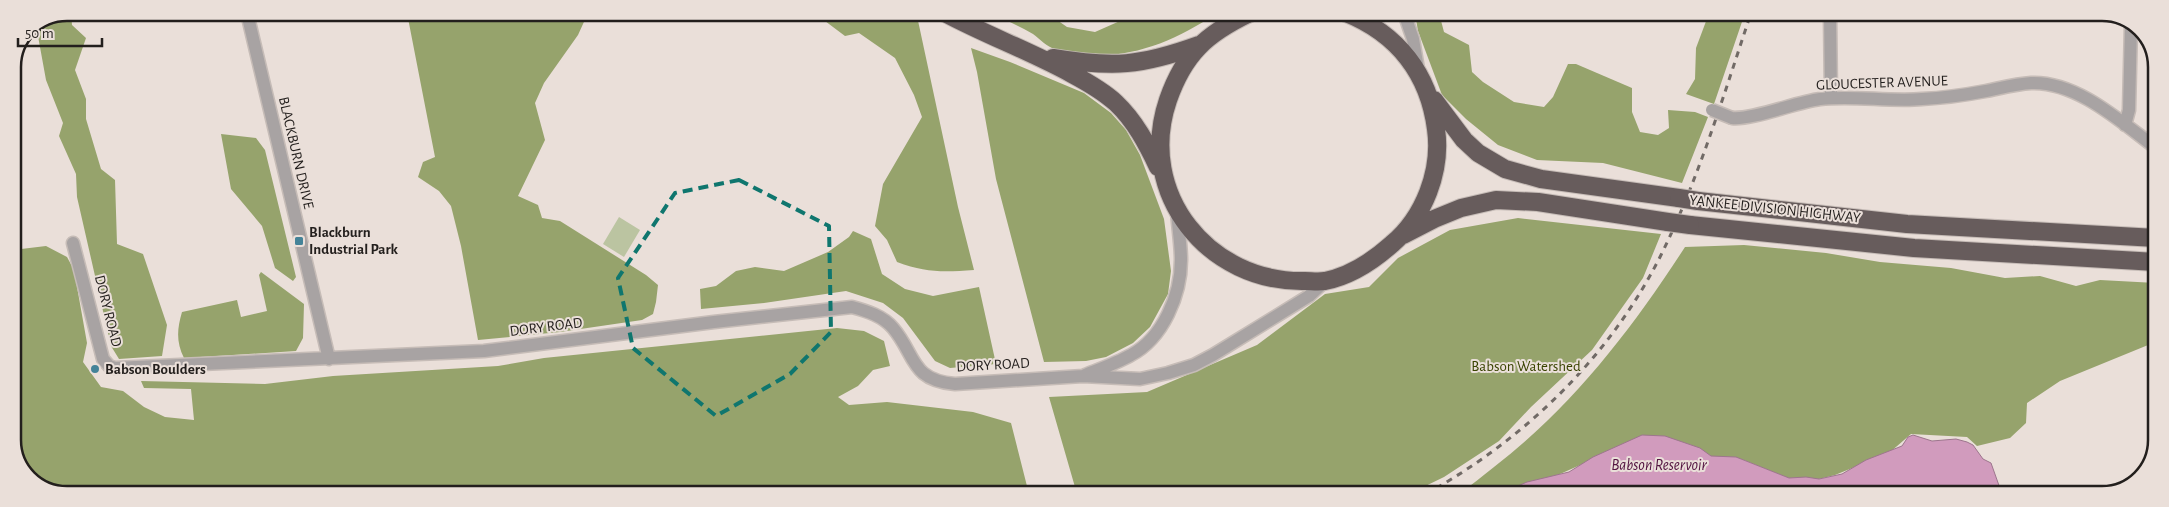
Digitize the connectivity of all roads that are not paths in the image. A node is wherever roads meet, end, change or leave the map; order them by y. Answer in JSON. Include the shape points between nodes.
{"nodes":[{"id":1,"x":249,"y":21,"type":"edge"},
{"id":2,"x":960,"y":21,"type":"edge"},
{"id":3,"x":1235,"y":21,"type":"edge"},
{"id":4,"x":1363,"y":21,"type":"edge"},
{"id":5,"x":1407,"y":21,"type":"edge"},
{"id":6,"x":1830,"y":21,"type":"edge"},
{"id":7,"x":2131,"y":32,"type":"edge"},
{"id":8,"x":1201,"y":44,"type":"junction"},
{"id":9,"x":1040,"y":56,"type":"junction"},
{"id":10,"x":1419,"y":74,"type":"junction"},
{"id":11,"x":1429,"y":93,"type":"junction"},
{"id":12,"x":1831,"y":98,"type":"junction"},
{"id":13,"x":1712,"y":110,"type":"dead end"},
{"id":14,"x":2125,"y":125,"type":"junction"},
{"id":15,"x":2148,"y":142,"type":"edge"},
{"id":16,"x":1166,"y":185,"type":"junction"},
{"id":17,"x":1177,"y":211,"type":"junction"},
{"id":18,"x":1403,"y":235,"type":"junction"},
{"id":19,"x":2148,"y":238,"type":"edge"},
{"id":20,"x":73,"y":243,"type":"dead end"},
{"id":21,"x":2148,"y":262,"type":"edge"},
{"id":22,"x":1325,"y":281,"type":"junction"},
{"id":23,"x":329,"y":359,"type":"junction"},
{"id":24,"x":1083,"y":376,"type":"junction"}],
"edges":[{"from":1,"to":23,"type":"street","name":"BLACKBURN DRIVE"},
{"from":2,"to":9,"type":"highway"},
{"from":3,"to":8,"type":"highway"},
{"from":4,"to":10,"type":"highway","via":[[1400,48]]},
{"from":5,"to":10,"type":"street"},
{"from":6,"to":12,"type":"street"},
{"from":7,"to":14,"type":"street","via":[[2129,110]]},
{"from":8,"to":9,"type":"highway","via":[[1166,57],[1123,64],[1090,64]]},
{"from":8,"to":16,"type":"highway","via":[[1176,77],[1161,120],[1160,152]]},
{"from":9,"to":16,"type":"highway","via":[[1116,103],[1147,144]]},
{"from":10,"to":11,"type":"highway"},
{"from":11,"to":18,"type":"highway","via":[[1438,140],[1436,168],[1426,199]]},
{"from":11,"to":19,"type":"highway","name":"YANKEE DIVISION HIGHWAY","bridge":true,"via":[[1464,140],[1478,153],[1505,169],[1542,179],[1698,201],[1907,224]]},
{"from":12,"to":13,"type":"street","name":"GLOUCESTER AVENUE","bridge":true,"via":[[1745,117],[1732,118]]},
{"from":12,"to":14,"type":"street","name":"GLOUCESTER AVENUE","via":[[1915,100],[1956,97],[2032,83],[2046,84],[2085,97]]},
{"from":14,"to":15,"type":"street","name":"GLOUCESTER AVENUE"},
{"from":16,"to":17,"type":"highway"},
{"from":17,"to":22,"type":"highway","via":[[1208,248],[1245,271],[1287,281]]},
{"from":17,"to":24,"type":"street","name":"DORY ROAD","via":[[1181,262],[1179,282],[1168,314],[1148,341],[1132,355]]},
{"from":18,"to":21,"type":"highway","name":"YANKEE DIVISION HIGHWAY","bridge":true,"via":[[1460,208],[1496,200],[1538,202],[1690,225],[1914,248]]},
{"from":18,"to":22,"type":"highway","via":[[1375,259]]},
{"from":20,"to":23,"type":"street","name":"DORY ROAD","via":[[96,338],[109,366]]},
{"from":22,"to":24,"type":"street","name":"DORY ROAD","via":[[1309,296],[1194,365],[1140,379]]},
{"from":23,"to":24,"type":"street","name":"DORY ROAD","via":[[484,351],[852,307],[885,321],[893,328],[920,371],[941,383]]}]}
